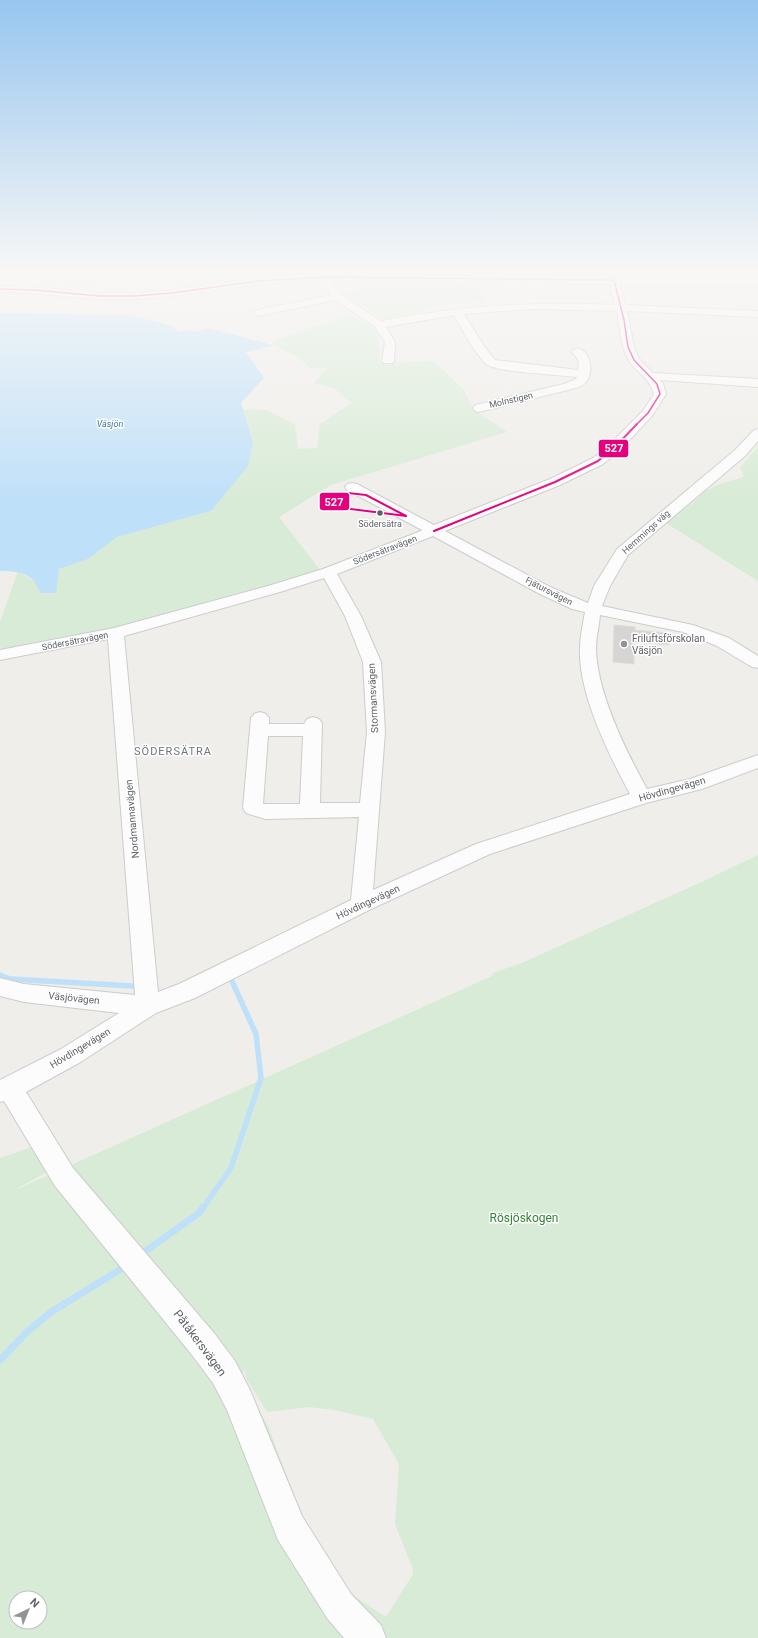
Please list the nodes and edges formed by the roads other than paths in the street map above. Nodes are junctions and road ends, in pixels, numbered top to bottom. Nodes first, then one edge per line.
1 (389, 350) edge
2 (481, 350) edge
3 (630, 350) edge
4 (577, 351) dead end
5 (388, 361) dead end
6 (583, 374) junction
7 (650, 376) junction
8 (757, 384) edge
9 (479, 408) dead end
10 (758, 433) edge
11 (352, 487) dead end
12 (434, 531) junction
13 (328, 572) junction
14 (593, 610) junction
15 (116, 633) junction
16 (0, 655) edge
17 (758, 663) edge
18 (758, 761) edge
19 (642, 797) junction
20 (310, 810) junction
21 (369, 810) junction
22 (361, 904) junction
23 (0, 987) edge
24 (148, 1006) junction
25 (5, 1090) edge
26 (368, 1638) edge

1 - 5 street
2 - 6 street
3 - 7 street, Södersätravägen
4 - 6 street
6 - 9 street, Molnstigen
7 - 8 street
7 - 12 street, Södersätravägen
10 - 14 street, Hemmings väg
11 - 12 street, Fjätursvägen
12 - 13 street, Södersätravägen
12 - 14 street, Fjätursvägen
13 - 15 street, Södersätravägen
13 - 21 street, Stormansvägen
14 - 17 street, Fjätursvägen
14 - 19 street, Hemmings väg
15 - 16 street, Södersätravägen
15 - 24 street, Nordmannavägen
18 - 19 street, Hövdingevägen
19 - 22 street, Hövdingevägen
20 - 20 street
20 - 21 street
21 - 22 street, Stormansvägen
22 - 24 street, Hövdingevägen
23 - 24 street, Väsjövägen
24 - 25 street, Hövdingevägen
25 - 26 street, Påtåkersvägen

